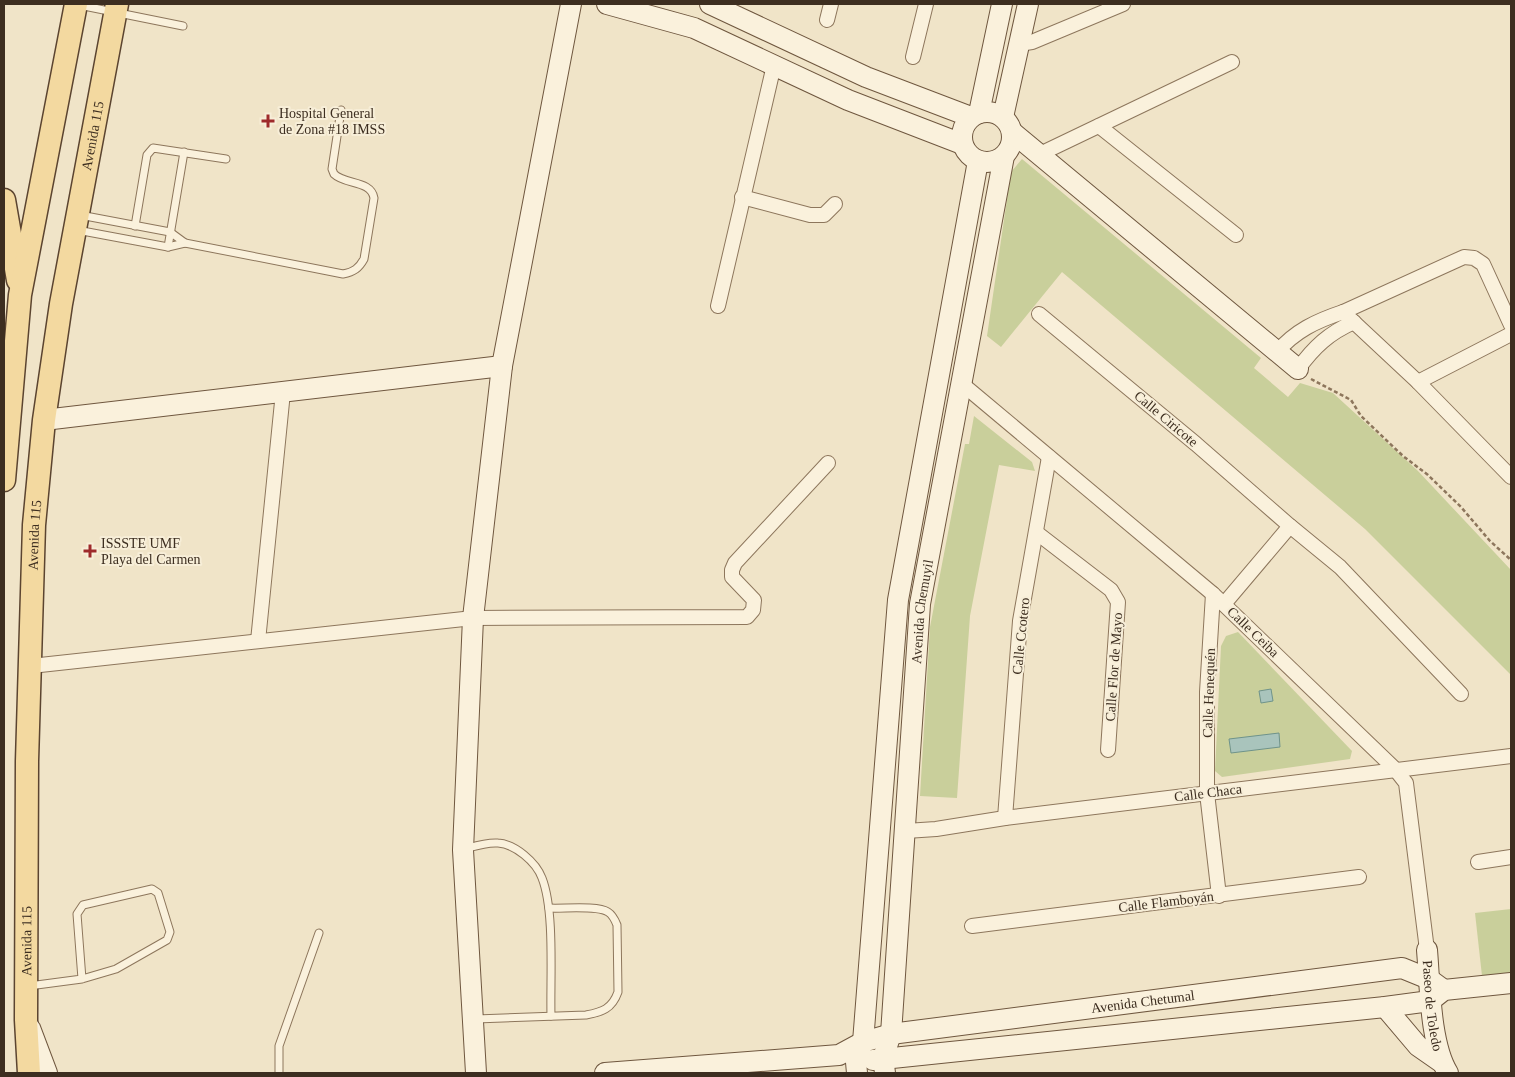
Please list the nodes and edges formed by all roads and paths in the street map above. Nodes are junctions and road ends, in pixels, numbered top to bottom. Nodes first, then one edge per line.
1 (76, 4) edge
2 (571, 4) edge
3 (607, 4) edge
4 (710, 4) edge
5 (831, 4) edge
6 (926, 4) edge
7 (1002, 4) edge
8 (1028, 4) edge
9 (1123, 4) edge
10 (116, 9) edge
11 (827, 20) dead end
12 (183, 26) dead end
13 (1019, 44) junction
14 (913, 57) dead end
15 (1232, 62) dead end
16 (774, 65) junction
17 (341, 110) dead end
18 (975, 115) junction
19 (1007, 125) junction
20 (1099, 126) junction
21 (962, 144) junction
22 (184, 152) junction
23 (1040, 154) junction
24 (1004, 156) junction
25 (226, 159) dead end
26 (978, 161) junction
27 (742, 197) junction
28 (4, 200) edge
29 (835, 204) dead end
30 (76, 222) junction
31 (135, 226) junction
32 (170, 232) junction
33 (1236, 235) dead end
34 (185, 243) junction
35 (168, 247) junction
36 (20, 295) junction
37 (718, 306) dead end
38 (1343, 312) junction
39 (1040, 314) dead end
40 (1354, 322) junction
41 (1511, 324) edge
42 (1511, 334) edge
43 (1277, 352) junction
44 (502, 366) junction
45 (1298, 369) junction
46 (1418, 382) junction
47 (961, 383) junction
48 (283, 392) junction
49 (7, 416) edge
50 (44, 420) junction
51 (1049, 456) junction
52 (828, 463) dead end
53 (4, 470) edge
54 (1511, 477) edge
55 (1290, 526) junction
56 (1037, 533) junction
57 (1511, 560) edge
58 (1213, 594) junction
59 (898, 600) junction
60 (920, 604) junction
61 (1224, 604) junction
62 (473, 618) junction
63 (258, 641) junction
64 (30, 666) junction
65 (1461, 694) dead end
66 (1108, 750) dead end
67 (1511, 756) edge
68 (1395, 769) junction
69 (1207, 793) junction
70 (1005, 818) junction
71 (906, 830) junction
72 (463, 850) junction
73 (1511, 857) edge
74 (1478, 862) dead end
75 (1359, 877) dead end
76 (1219, 896) junction
77 (549, 908) junction
78 (972, 926) dead end
79 (319, 933) dead end
80 (1427, 950) joint
81 (82, 980) junction
82 (1511, 983) edge
83 (27, 986) junction
84 (1434, 990) junction
85 (1385, 1007) junction
86 (551, 1016) junction
87 (473, 1019) junction
88 (26, 1020) junction
89 (891, 1034) junction
90 (863, 1042) junction
91 (851, 1063) edge
92 (884, 1066) edge
93 (1445, 1068) edge
94 (29, 1073) edge
95 (47, 1073) edge
96 (279, 1073) edge
97 (476, 1073) edge
98 (604, 1073) edge

1 - 10 lane
1 - 36 main road
2 - 44 main road
3 - 16 main road
4 - 18 main road
5 - 11 street
6 - 14 street
7 - 18 main road
8 - 13 main road
9 - 13 street
10 - 12 lane
10 - 30 main road, Avenida 115
13 - 19 main road
15 - 20 street
16 - 21 main road
16 - 27 street
17 - 34 lane
18 - 19 main road
18 - 21 main road
19 - 23 main road
19 - 24 main road
20 - 23 street
20 - 33 street
21 - 26 main road
22 - 25 lane
22 - 31 lane
22 - 32 lane
23 - 43 main road
24 - 26 main road
24 - 47 main road, Avenida Chemuyil
26 - 59 main road, Avenida Chemuyil
27 - 29 street
27 - 37 street
28 - 36 main road
30 - 31 lane
30 - 35 lane
30 - 50 main road, Avenida 115
31 - 32 lane
32 - 34 lane
32 - 35 lane
34 - 35 lane
36 - 49 main road
38 - 40 street
38 - 41 street
38 - 43 street
39 - 55 street, Calle Ciricote
40 - 45 street
40 - 46 street
42 - 46 street
43 - 45 main road
44 - 48 main road
44 - 62 main road
45 - 57 path
46 - 54 street
47 - 51 street, Calle Ceiba
47 - 60 main road, Avenida Chemuyil
48 - 50 main road
48 - 63 street
49 - 53 main road
50 - 64 main road, Avenida 115
51 - 56 street, Calle Ccotero
51 - 58 street, Calle Ceiba
52 - 62 street
55 - 61 street
55 - 65 street, Calle Ciricote
56 - 66 street, Calle Flor de Mayo
56 - 70 street, Calle Ccotero
58 - 61 street, Calle Ceiba
58 - 69 street, Calle Henequén
59 - 60 main road
59 - 90 main road, Avenida Chemuyil
60 - 71 main road, Avenida Chemuyil
61 - 68 street, Calle Ceiba
62 - 63 street
62 - 72 main road
63 - 64 street
64 - 83 main road, Avenida 115
67 - 68 street, Calle Chaca
68 - 69 street, Calle Chaca
68 - 80 street, Calle Ceiba
69 - 70 street, Calle Chaca
69 - 76 street, Calle Henequén
70 - 71 street, Calle Chaca
71 - 89 main road, Avenida Chemuyil
72 - 77 lane
72 - 87 main road
73 - 74 street
75 - 76 street, Calle Flamboyán
76 - 78 street, Calle Flamboyán
77 - 86 lane
77 - 86 lane
79 - 96 lane
80 - 84 main road, Paseo de Toledo
81 - 81 lane
81 - 83 lane
82 - 84 main road, Avenida Chetumal
83 - 88 main road, Avenida 115
84 - 85 main road, Avenida Chetumal
84 - 89 main road, Avenida Chetumal
84 - 93 main road, Paseo de Toledo
85 - 92 main road, Avenida Chetumal
85 - 93 main road, Paseo de Toledo
86 - 87 lane
87 - 97 main road
88 - 94 main road, Avenida 115
88 - 95 main road
89 - 90 main road, Avenida Chetumal
89 - 92 main road, Avenida Chemuyil
90 - 91 main road, Avenida Chetumal
91 - 92 main road, Avenida Chetumal
91 - 98 main road, Avenida Chetumal

